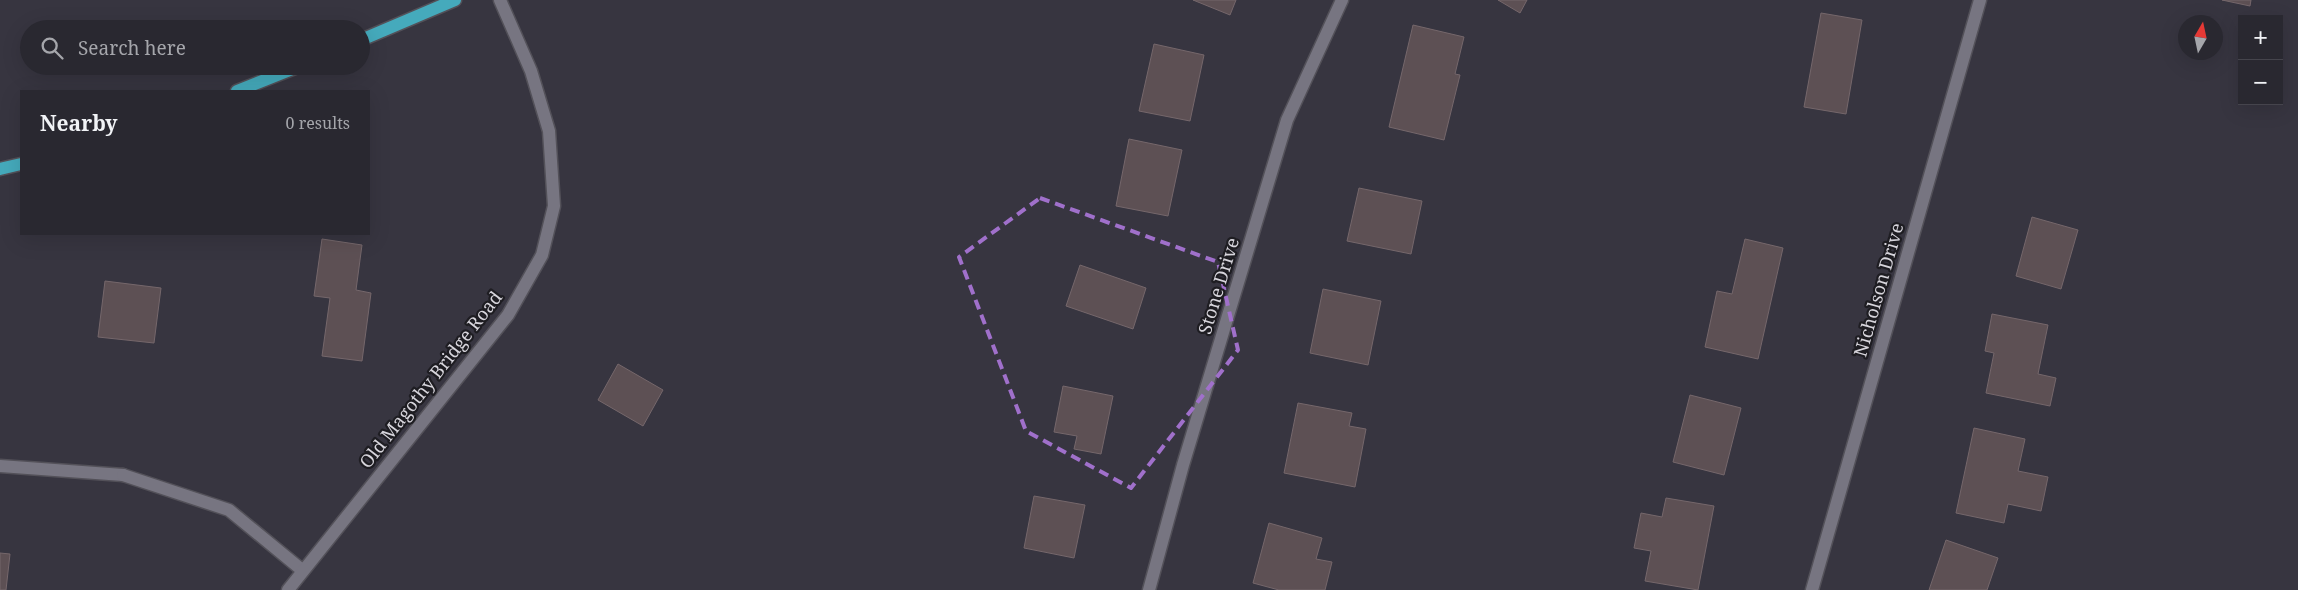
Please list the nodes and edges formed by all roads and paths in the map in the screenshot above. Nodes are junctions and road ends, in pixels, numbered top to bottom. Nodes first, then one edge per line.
1 (455, 0) edge
2 (500, 0) edge
3 (1342, 0) edge
4 (1980, 0) edge
5 (370, 36) edge
6 (278, 75) edge
7 (240, 90) edge
8 (20, 164) edge
9 (0, 169) edge
10 (0, 466) edge
11 (302, 570) junction
12 (288, 590) edge
13 (1149, 590) edge
14 (1812, 590) edge

1 - 5 main road
2 - 11 street, Old Magothy Bridge Road
3 - 13 street, Stone Drive
4 - 14 street, Nicholson Drive
6 - 7 main road
8 - 9 main road
10 - 11 street
11 - 12 street, Old Magothy Bridge Road

